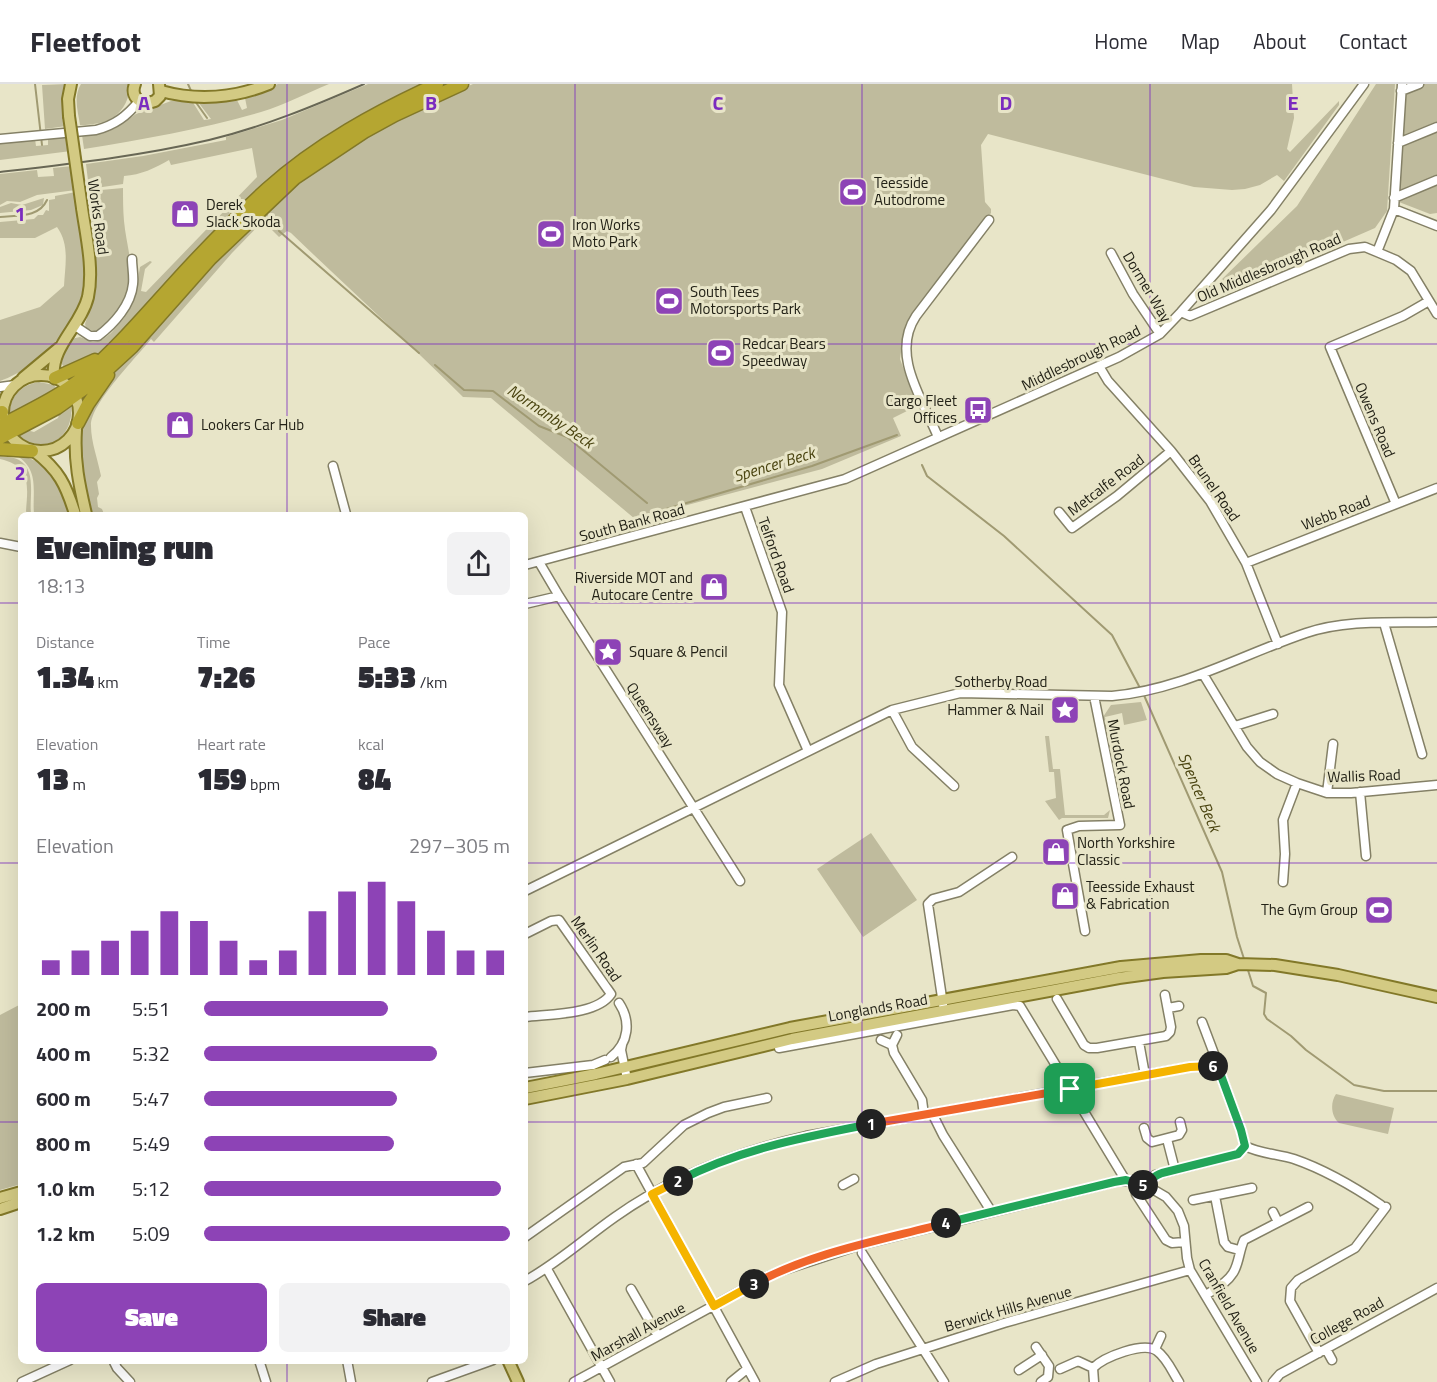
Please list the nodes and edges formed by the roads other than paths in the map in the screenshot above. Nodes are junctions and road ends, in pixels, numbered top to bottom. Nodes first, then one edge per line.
1 (71, 84) edge
2 (135, 84) edge
3 (269, 84) edge
4 (437, 84) edge
5 (462, 84) edge
6 (1364, 84) edge
7 (1419, 84) edge
8 (160, 88) edge
9 (1402, 88) edge
10 (139, 101) junction
11 (1437, 128) edge
12 (0, 139) edge
13 (1398, 144) junction
14 (1437, 180) edge
15 (1394, 198) junction
16 (1394, 209) junction
17 (989, 220) dead end
18 (1437, 226) edge
19 (1377, 252) junction
20 (1111, 253) dead end
21 (132, 259) dead end
22 (1429, 301) junction
23 (1181, 312) junction
24 (1437, 314) edge
25 (75, 326) junction
26 (1160, 334) junction
27 (60, 348) junction
28 (117, 354) junction
29 (1099, 366) junction
30 (54, 378) junction
31 (16, 384) junction
32 (0, 387) edge
33 (72, 392) junction
34 (2, 420) edge
35 (77, 425) junction
36 (938, 437) junction
37 (0, 449) edge
38 (33, 451) junction
39 (1171, 451) junction
40 (333, 466) dead end
41 (1437, 488) edge
42 (1396, 504) junction
43 (745, 507) junction
44 (74, 512) edge
45 (86, 512) edge
46 (345, 512) edge
47 (1059, 512) dead end
48 (0, 543) edge
49 (18, 546) edge
50 (539, 562) junction
51 (1246, 563) junction
52 (528, 564) edge
53 (559, 596) junction
54 (528, 603) edge
55 (1437, 622) edge
56 (1384, 623) junction
57 (1278, 644) junction
58 (1203, 674) junction
59 (1094, 696) junction
60 (892, 710) junction
61 (1273, 714) dead end
62 (1235, 726) junction
63 (1334, 744) dead end
64 (808, 751) junction
65 (1422, 754) dead end
66 (1297, 783) junction
67 (1437, 785) edge
68 (954, 786) dead end
69 (1360, 792) junction
70 (1327, 793) junction
71 (694, 808) junction
72 (1366, 856) dead end
73 (1012, 857) dead end
74 (740, 881) dead end
75 (1283, 882) dead end
76 (528, 890) edge
77 (1085, 931) dead end
78 (528, 932) edge
79 (1244, 964) junction
80 (1165, 995) dead end
81 (1437, 996) edge
82 (1057, 999) dead end
83 (619, 1003) dead end
84 (943, 1006) junction
85 (1073, 1006) dead end
86 (1179, 1006) dead end
87 (1167, 1008) junction
88 (1064, 1011) junction
89 (528, 1017) edge
90 (1202, 1022) dead end
91 (897, 1035) dead end
92 (881, 1040) dead end
93 (1139, 1042) junction
94 (622, 1045) junction
95 (892, 1045) junction
96 (778, 1048) dead end
97 (624, 1064) junction
98 (1213, 1066) junction
99 (528, 1073) edge
100 (1145, 1075) junction
101 (627, 1079) junction
102 (528, 1087) edge
103 (1070, 1089) junction
104 (528, 1098) edge
105 (767, 1098) dead end
106 (928, 1114) junction
107 (1180, 1122) dead end
108 (1144, 1128) dead end
109 (1167, 1139) junction
110 (1245, 1146) junction
111 (636, 1164) junction
112 (1175, 1170) junction
113 (854, 1179) dead end
114 (1126, 1180) junction
115 (843, 1185) dead end
116 (1149, 1186) junction
117 (1252, 1188) dead end
118 (18, 1193) edge
119 (652, 1194) junction
120 (1136, 1194) dead end
121 (1215, 1196) junction
122 (1367, 1196) junction
123 (0, 1198) edge
124 (1193, 1200) dead end
125 (18, 1203) edge
126 (1360, 1204) dead end
127 (1308, 1207) dead end
128 (0, 1209) edge
129 (991, 1211) junction
130 (1273, 1212) dead end
131 (1367, 1214) dead end
132 (1376, 1221) junction
133 (1278, 1222) junction
134 (528, 1235) edge
135 (1185, 1242) junction
136 (1239, 1250) junction
137 (862, 1253) dead end
138 (547, 1269) junction
139 (1190, 1270) junction
140 (528, 1279) edge
141 (1437, 1288) edge
142 (631, 1289) dead end
143 (1206, 1295) junction
144 (714, 1306) junction
145 (658, 1336) junction
146 (1161, 1336) dead end
147 (924, 1348) junction
148 (1155, 1349) junction
149 (1080, 1350) dead end
150 (1322, 1351) junction
151 (1078, 1360) junction
152 (1332, 1360) dead end
153 (61, 1364) edge
154 (115, 1364) edge
155 (260, 1364) edge
156 (348, 1364) edge
157 (482, 1364) edge
158 (510, 1364) edge
159 (1169, 1366) junction
160 (602, 1367) junction
161 (1093, 1368) junction
162 (747, 1369) junction
163 (1060, 1369) dead end
164 (1019, 1370) dead end
165 (1160, 1373) dead end
166 (22, 1382) edge
167 (130, 1382) edge
168 (266, 1382) edge
169 (351, 1382) edge
170 (432, 1382) edge
171 (518, 1382) edge
172 (574, 1382) edge
173 (610, 1382) edge
174 (730, 1382) edge
175 (755, 1382) edge
176 (835, 1382) edge
177 (944, 1382) edge
178 (1041, 1382) edge
179 (1094, 1382) edge
180 (1179, 1382) edge
181 (1257, 1382) edge
182 (1273, 1382) edge

1 - 25 main road, Works Road, bridge
2 - 10 main road
3 - 8 main road
4 - 28 highway
5 - 28 highway
6 - 23 street, Middlesbrough Road
7 - 9 street
8 - 10 main road
9 - 13 street
10 - 12 street
11 - 13 street
13 - 15 street
14 - 15 street
15 - 16 street
16 - 18 street
16 - 19 street
17 - 36 street
19 - 22 street
19 - 23 street, Old Middlesbrough Road
20 - 26 street, Dormer Way
21 - 25 street
22 - 24 street
22 - 42 street, Owens Road
23 - 26 street, Middlesbrough Road
25 - 27 main road, Works Road
26 - 29 street, Middlesbrough Road
27 - 30 main road, Works Road
27 - 31 main road, Works Road
28 - 30 highway
28 - 33 highway
28 - 35 highway
29 - 36 street, Middlesbrough Road
29 - 39 street, Brunel Road
30 - 31 main road
30 - 33 main road
31 - 32 street
31 - 34 main road
33 - 34 highway
33 - 35 main road
34 - 38 main road
35 - 38 main road
35 - 45 main road
36 - 43 street, Middlesbrough Road
37 - 38 highway
38 - 44 main road
39 - 47 street, Metcalfe Road
39 - 51 street, Brunel Road
40 - 46 street
41 - 42 street, Webb Road
42 - 51 street, Webb Road
43 - 50 street, South Bank Road
43 - 64 street, Telford Road
48 - 49 street
50 - 52 street, South Bank Road
50 - 53 street, Queensway
51 - 57 street, Brunel Road
53 - 54 street
53 - 71 street, Queensway
55 - 56 street, Sotherby Road
56 - 57 street, Sotherby Road
56 - 65 street
57 - 58 street, Sotherby Road
58 - 59 street, Sotherby Road
58 - 62 street, Wallis Road
59 - 60 street, Sotherby Road
59 - 77 street, Murdock Road
60 - 64 street, Sotherby Road
60 - 68 street
61 - 62 street
62 - 66 street, Wallis Road
63 - 70 street
64 - 71 street, Sotherby Road
66 - 70 street, Wallis Road
66 - 75 street
67 - 69 street, Wallis Road
69 - 70 street, Wallis Road
69 - 72 street
71 - 74 street, Queensway
71 - 76 street, Sotherby Road
73 - 84 street
78 - 89 street, Merlin Road
79 - 81 main road
79 - 84 main road, Longlands Road
79 - 84 main road, Longlands Road
80 - 87 street
82 - 88 street
83 - 94 street, Merlin Road
84 - 97 main road, Longlands Road
84 - 101 main road, Longlands Road
85 - 88 street
86 - 87 street
87 - 93 street
88 - 93 street
90 - 98 street
91 - 95 street
92 - 95 street
93 - 100 street
94 - 97 street, Merlin Road
94 - 99 street
95 - 106 street
96 - 103 street
97 - 101 street, Merlin Road
97 - 102 main road, Longlands Road
98 - 100 street
98 - 110 street
100 - 103 street
101 - 104 main road, Longlands Road
103 - 106 street
103 - 114 street
105 - 111 street
106 - 119 street
106 - 129 street
107 - 109 street
108 - 109 street
109 - 112 street
110 - 112 street
110 - 122 street
111 - 119 street
111 - 134 street
112 - 116 street
113 - 115 street
114 - 116 street, Cranfield Avenue
114 - 129 street, Marshall Avenue
116 - 135 street, Cranfield Avenue
117 - 121 street
118 - 123 main road
119 - 138 street
119 - 144 street
120 - 135 street
121 - 124 street
121 - 136 street
122 - 126 street
122 - 132 street
125 - 128 main road
127 - 133 street
129 - 144 street, Marshall Avenue
130 - 133 street
131 - 132 street
132 - 150 street
133 - 136 street
135 - 139 street, Cranfield Avenue
136 - 143 street
137 - 147 street
138 - 140 street
138 - 160 street
139 - 143 street, Cranfield Avenue
139 - 147 street, Berwick Hills Avenue
141 - 150 street, College Road
142 - 145 street
143 - 181 street, Cranfield Avenue
144 - 145 street, Marshall Avenue
144 - 162 street
145 - 160 street, Marshall Avenue
146 - 148 street
147 - 176 street, Berwick Hills Avenue
147 - 177 street
148 - 159 street
148 - 161 street
149 - 151 street
150 - 152 street
150 - 182 street, College Road
151 - 161 street
151 - 163 street
153 - 166 street
154 - 167 street
155 - 168 street
156 - 169 street
157 - 170 street
158 - 171 main road
159 - 165 street
159 - 180 street
160 - 172 street, Marshall Avenue
160 - 173 street
161 - 179 street
162 - 174 street
162 - 175 street
164 - 178 street

